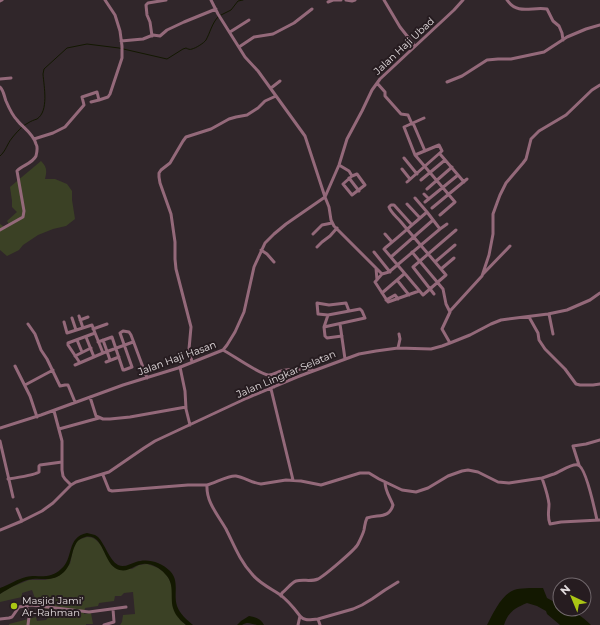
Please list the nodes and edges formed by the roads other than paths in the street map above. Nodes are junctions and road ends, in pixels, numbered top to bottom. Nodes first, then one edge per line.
1 (105, 0) edge
2 (166, 0) edge
3 (211, 0) edge
4 (341, 0) edge
5 (346, 0) edge
6 (355, 0) edge
7 (384, 0) edge
8 (463, 0) edge
9 (507, 0) edge
10 (328, 2) dead end
11 (216, 9) junction
12 (312, 9) dead end
13 (249, 20) dead end
14 (600, 25) edge
15 (230, 32) junction
16 (152, 36) junction
17 (563, 40) junction
18 (121, 41) junction
19 (415, 46) junction
20 (239, 47) junction
21 (11, 78) dead end
22 (0, 79) edge
23 (280, 81) dead end
24 (447, 82) dead end
25 (377, 83) junction
26 (600, 85) edge
27 (0, 87) edge
28 (271, 88) junction
29 (276, 96) junction
30 (99, 100) junction
31 (91, 102) dead end
32 (424, 118) dead end
33 (412, 123) junction
34 (34, 139) junction
35 (425, 151) junction
36 (415, 154) junction
37 (440, 154) junction
38 (404, 158) dead end
39 (445, 160) junction
40 (339, 164) junction
41 (425, 167) junction
42 (452, 168) junction
43 (402, 169) dead end
44 (430, 173) junction
45 (417, 174) junction
46 (458, 175) junction
47 (351, 177) junction
48 (410, 179) junction
49 (467, 179) dead end
50 (421, 180) dead end
51 (436, 180) junction
52 (407, 182) dead end
53 (464, 182) junction
54 (442, 188) junction
55 (427, 189) dead end
56 (359, 191) junction
57 (424, 194) dead end
58 (449, 195) junction
59 (325, 197) junction
60 (415, 198) dead end
61 (429, 199) junction
62 (425, 202) dead end
63 (407, 204) dead end
64 (432, 208) dead end
65 (427, 212) junction
66 (440, 215) dead end
67 (406, 218) junction
68 (420, 218) junction
69 (433, 220) junction
70 (401, 222) junction
71 (332, 223) junction
72 (447, 224) dead end
73 (412, 225) junction
74 (337, 228) junction
75 (407, 229) junction
76 (440, 229) junction
77 (0, 230) edge
78 (456, 230) dead end
79 (313, 234) dead end
80 (385, 234) dead end
81 (414, 237) junction
82 (392, 242) junction
83 (420, 245) junction
84 (455, 245) dead end
85 (510, 246) dead end
86 (317, 247) dead end
87 (262, 250) junction
88 (374, 252) dead end
89 (412, 252) junction
90 (428, 254) junction
91 (391, 257) junction
92 (454, 258) dead end
93 (420, 261) junction
94 (274, 262) dead end
95 (435, 262) junction
96 (397, 265) junction
97 (376, 268) junction
98 (441, 269) junction
99 (390, 272) junction
100 (382, 274) junction
101 (404, 274) junction
102 (482, 276) junction
103 (377, 280) junction
104 (397, 280) junction
105 (438, 283) junction
106 (430, 288) junction
107 (419, 291) junction
108 (382, 293) junction
109 (600, 293) edge
110 (434, 294) dead end
111 (409, 295) junction
112 (350, 311) junction
113 (450, 311) junction
114 (549, 314) junction
115 (328, 315) junction
116 (88, 317) dead end
117 (529, 317) junction
118 (72, 318) dead end
119 (64, 322) dead end
120 (28, 324) dead end
121 (107, 324) dead end
122 (340, 324) junction
123 (324, 327) junction
124 (83, 328) junction
125 (93, 328) junction
126 (76, 330) junction
127 (95, 333) junction
128 (399, 334) dead end
129 (553, 334) dead end
130 (342, 336) junction
131 (86, 337) junction
132 (78, 340) junction
133 (103, 340) junction
134 (98, 342) junction
135 (133, 342) junction
136 (450, 343) junction
137 (125, 345) junction
138 (91, 348) junction
139 (398, 348) junction
140 (116, 349) junction
141 (224, 350) junction
142 (82, 352) junction
143 (107, 352) junction
144 (103, 353) junction
145 (75, 356) junction
146 (94, 357) junction
147 (119, 357) junction
148 (345, 358) junction
149 (110, 360) junction
150 (106, 362) dead end
151 (192, 362) junction
152 (80, 363) junction
153 (15, 366) dead end
154 (75, 366) dead end
155 (180, 367) junction
156 (52, 370) junction
157 (314, 370) junction
158 (271, 375) junction
159 (147, 378) junction
160 (600, 384) edge
161 (25, 385) junction
162 (274, 386) junction
163 (271, 389) junction
164 (90, 397) junction
165 (75, 402) junction
166 (186, 407) junction
167 (54, 410) junction
168 (37, 417) junction
169 (99, 418) junction
170 (190, 425) junction
171 (0, 428) edge
172 (59, 429) junction
173 (600, 440) edge
174 (0, 441) edge
175 (62, 462) junction
176 (579, 465) junction
177 (103, 475) junction
178 (542, 478) junction
179 (8, 480) junction
180 (293, 480) junction
181 (385, 482) junction
182 (70, 485) junction
183 (207, 485) junction
184 (12, 497) dead end
185 (17, 509) dead end
186 (599, 520) edge
187 (22, 521) junction
188 (0, 530) edge
189 (398, 582) dead end
190 (281, 596) junction
191 (26, 605) junction
192 (126, 607) dead end
193 (113, 609) junction
194 (300, 616) junction
195 (0, 619) edge
196 (318, 619) junction
197 (28, 625) edge
198 (104, 625) edge
199 (298, 625) edge
200 (320, 625) edge

1 - 18 street
2 - 16 street
3 - 11 street
4 - 10 street
5 - 6 street
7 - 19 street
8 - 19 street, Jalan Haji Ubad
9 - 17 street
11 - 15 street
11 - 16 street
12 - 20 street
13 - 15 street
14 - 17 street
15 - 20 street
16 - 18 street
17 - 24 street
18 - 30 street
19 - 25 street, Jalan Haji Ubad
20 - 28 street
21 - 22 street
23 - 28 street
25 - 33 street
25 - 40 street, Jalan Haji Ubad
26 - 102 street
27 - 34 street
28 - 29 street
29 - 59 street
29 - 151 street
30 - 31 street
30 - 34 street
32 - 33 street
33 - 35 street
33 - 36 street
34 - 77 street
35 - 36 street
35 - 37 street
36 - 41 street
37 - 39 street
37 - 41 street
38 - 45 street
39 - 42 street
39 - 44 street
40 - 47 street
40 - 59 street, Jalan Haji Ubad
41 - 44 street
41 - 45 street
42 - 46 street
42 - 51 street
43 - 48 street
44 - 50 street
44 - 51 street
45 - 48 street
46 - 53 street
46 - 54 street
47 - 56 street
47 - 56 street
47 - 56 street
48 - 52 street
49 - 53 street
51 - 54 street
51 - 55 street
53 - 58 street
54 - 58 street
54 - 61 street
57 - 61 street
58 - 64 street
58 - 66 street
59 - 71 street
59 - 87 street, Jalan Haji Hasan
60 - 65 street
61 - 62 street
63 - 68 street
65 - 68 street
65 - 69 street
67 - 70 street
67 - 70 street
67 - 73 street
68 - 73 street
69 - 76 street
69 - 81 street
70 - 75 street
71 - 74 street
71 - 79 street
72 - 76 street
73 - 75 street
74 - 86 street
74 - 97 street
75 - 81 street
75 - 82 street
76 - 83 street
78 - 90 street
80 - 82 street
81 - 83 street
81 - 91 street
82 - 91 street
83 - 89 street
83 - 90 street
84 - 95 street
85 - 102 street
87 - 94 street
87 - 141 street, Jalan Haji Hasan
88 - 99 street
89 - 93 street
89 - 96 street
90 - 93 street
90 - 95 street
91 - 96 street
92 - 98 street
93 - 105 street
93 - 106 street
95 - 98 street
96 - 99 street
96 - 101 street
97 - 100 street
97 - 103 street
98 - 105 street
99 - 100 street
100 - 103 street
101 - 104 street
101 - 107 street
102 - 113 street
103 - 108 street
104 - 108 street
104 - 111 street
105 - 106 street
105 - 113 street
106 - 107 street
106 - 110 street
107 - 111 street
108 - 111 street
109 - 114 street, Jalan Lingkar Selatan
112 - 115 street
112 - 115 street
112 - 122 street
113 - 136 street
114 - 117 street, Jalan Lingkar Selatan
114 - 129 street
115 - 123 street
116 - 124 street
117 - 136 street, Jalan Lingkar Selatan
117 - 160 street
118 - 126 street
119 - 126 street
120 - 156 street
121 - 125 street
122 - 123 street
122 - 130 street
123 - 130 street
124 - 125 street
124 - 126 street
125 - 127 street
127 - 131 street
127 - 134 street
128 - 139 street
130 - 148 street
131 - 132 street
131 - 138 street
132 - 142 street
132 - 145 street
133 - 134 street
133 - 140 street
133 - 143 street
134 - 144 street
135 - 137 street
135 - 137 street
135 - 159 street
136 - 139 street, Jalan Lingkar Selatan
137 - 140 street
137 - 147 street
138 - 142 street
138 - 146 street
139 - 148 street, Jalan Lingkar Selatan
140 - 143 street
140 - 147 street
141 - 151 street, Jalan Haji Hasan
141 - 158 street
142 - 145 street
143 - 144 street
143 - 149 street
144 - 146 street
145 - 152 street
146 - 152 street
147 - 149 street
148 - 157 street, Jalan Lingkar Selatan
149 - 150 street
151 - 155 street, Jalan Haji Hasan
152 - 154 street
153 - 161 street
155 - 159 street, Jalan Haji Hasan
155 - 166 street
156 - 161 street
156 - 165 street
157 - 158 street
157 - 162 street, Jalan Lingkar Selatan
158 - 162 street
159 - 164 street, Jalan Haji Hasan
161 - 168 street
162 - 163 street, Jalan Lingkar Selatan
163 - 170 street, Jalan Lingkar Selatan
163 - 180 street
164 - 165 street, Jalan Haji Hasan
164 - 169 street
165 - 167 street, Jalan Haji Hasan
166 - 169 street
166 - 170 street
167 - 168 street, Jalan Haji Hasan
167 - 172 street
168 - 171 street, Jalan Haji Hasan
169 - 172 street
170 - 177 street, Jalan Lingkar Selatan
172 - 175 street
173 - 176 street
174 - 179 street
175 - 179 street
175 - 182 street
176 - 178 street
176 - 186 street
177 - 182 street, Jalan Lingkar Selatan
177 - 183 street
178 - 181 street
178 - 186 street
179 - 184 street
180 - 181 street
180 - 183 street
181 - 190 street
182 - 187 street, Jalan Lingkar Selatan
183 - 190 street
185 - 187 street
187 - 188 street, Jalan Lingkar Selatan
189 - 196 street
190 - 194 street
191 - 193 street
191 - 195 street
191 - 197 street
192 - 193 street
193 - 198 street
194 - 196 street
194 - 199 street
196 - 200 street

